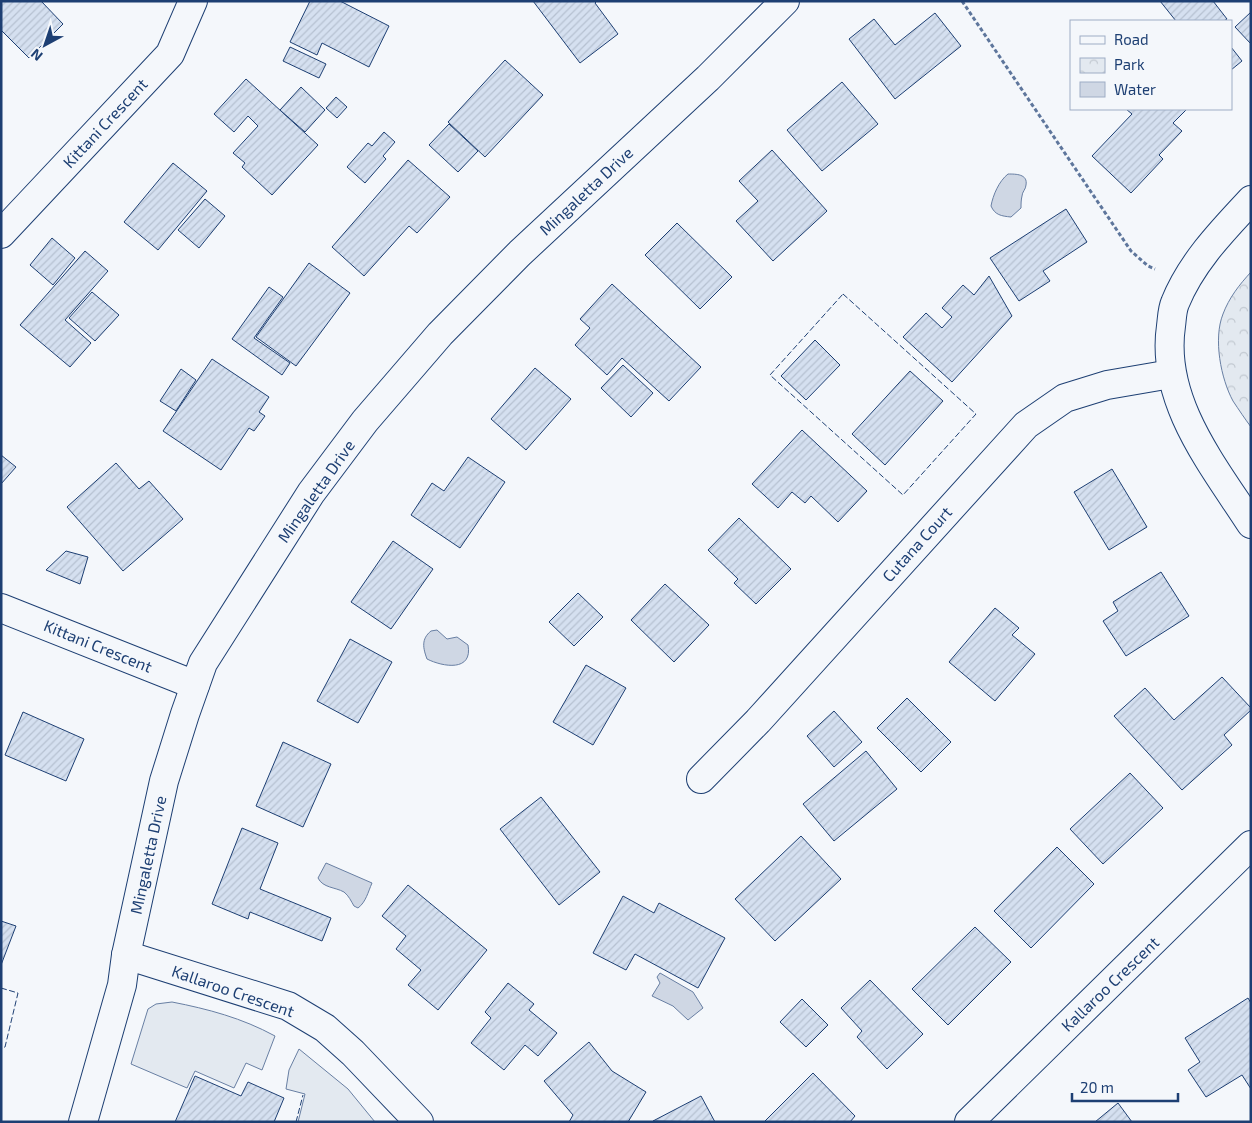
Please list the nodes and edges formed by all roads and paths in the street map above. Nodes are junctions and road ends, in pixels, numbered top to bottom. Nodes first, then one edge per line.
1 (193, 1) edge
2 (785, 1) edge
3 (962, 1) edge
4 (1251, 200) edge
5 (1, 234) edge
6 (1188, 278) junction
7 (1172, 374) junction
8 (1251, 524) edge
9 (1, 608) edge
10 (195, 685) junction
11 (701, 779) dead end
12 (1251, 845) edge
13 (126, 955) junction
14 (83, 1122) edge
15 (419, 1122) edge
16 (969, 1122) edge

1 - 5 street, Kittani Crescent
2 - 10 street, Mingaletta Drive
3 - 6 path
4 - 6 street
6 - 7 street
7 - 8 street
7 - 11 street, Cutana Court
9 - 10 street, Kittani Crescent
10 - 13 street, Mingaletta Drive
12 - 16 street, Kallaroo Crescent
13 - 14 street, Mingaletta Drive
13 - 15 street, Kallaroo Crescent

